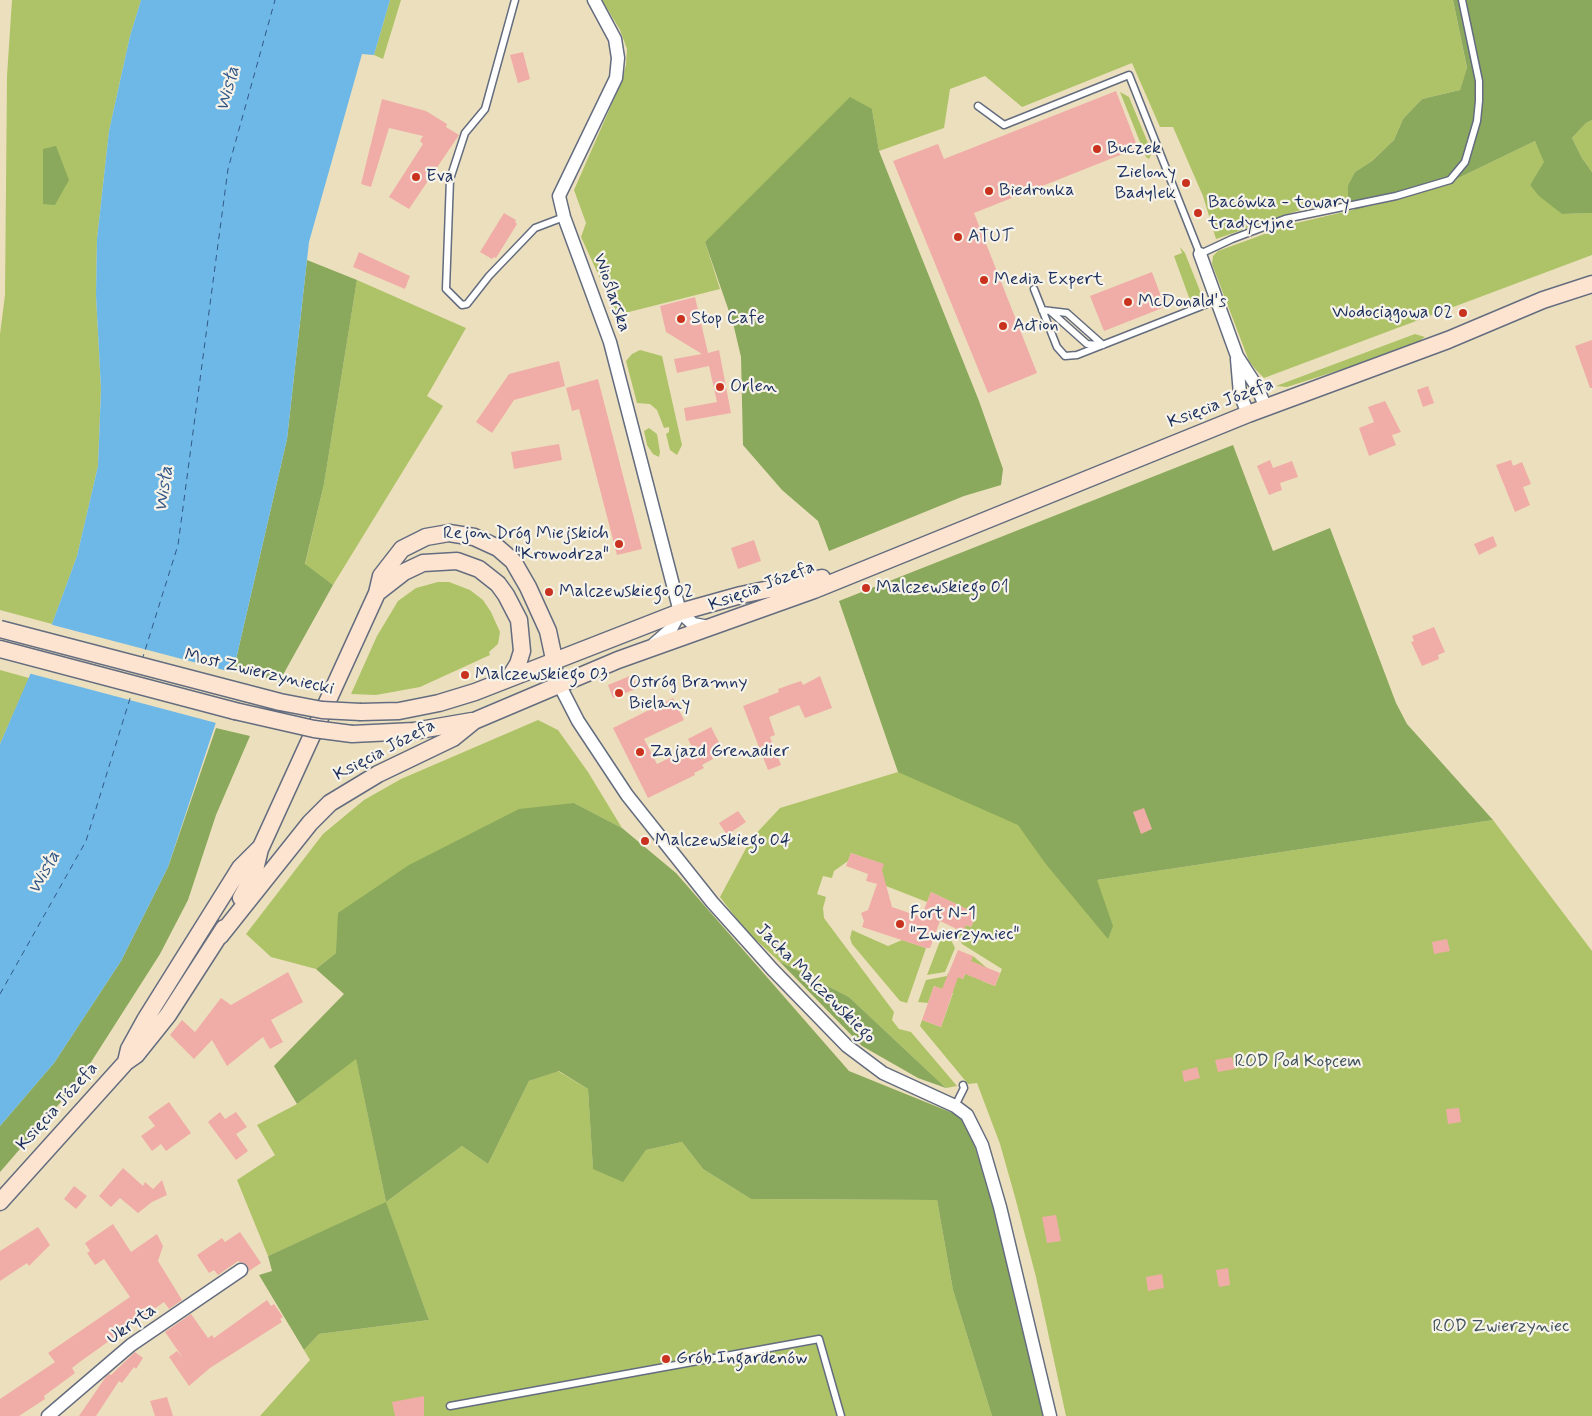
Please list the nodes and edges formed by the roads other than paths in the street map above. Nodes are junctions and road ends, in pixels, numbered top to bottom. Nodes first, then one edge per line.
1 (515, 0) edge
2 (594, 0) edge
3 (1462, 0) edge
4 (978, 106) dead end
5 (564, 218) junction
6 (1200, 254) junction
7 (1592, 284) edge
8 (1034, 289) dead end
9 (1217, 300) junction
10 (1046, 310) junction
11 (1103, 345) junction
12 (1237, 356) junction
13 (1266, 408) junction
14 (1248, 414) junction
15 (866, 568) junction
16 (377, 593) junction
17 (680, 612) junction
18 (711, 628) junction
19 (0, 629) edge
20 (0, 649) edge
21 (648, 649) junction
22 (554, 659) junction
23 (510, 677) junction
24 (559, 684) junction
25 (474, 721) junction
26 (261, 847) junction
27 (220, 936) junction
28 (126, 1062) junction
29 (963, 1085) dead end
30 (955, 1106) junction
31 (0, 1202) edge
32 (241, 1270) dead end
33 (450, 1406) dead end
34 (48, 1416) edge
35 (841, 1416) edge
36 (1050, 1416) edge

1 - 5 lane
2 - 5 street, Wioślarska
3 - 6 lane
4 - 6 lane
5 - 17 street, Wioślarska
6 - 9 street
7 - 13 main road, Księcia Józefa
8 - 10 lane
9 - 11 lane
9 - 12 street
10 - 11 lane
10 - 11 lane
10 - 11 lane
12 - 13 street
12 - 14 street
13 - 14 main road, Księcia Józefa
14 - 15 main road, Księcia Józefa
15 - 17 main road, Księcia Józefa
15 - 18 main road, Księcia Józefa
16 - 22 main road, Księcia Józefa
16 - 23 main road, Księcia Józefa
16 - 26 main road, Księcia Józefa
17 - 18 street
17 - 21 street
17 - 22 main road, Księcia Józefa
18 - 21 main road, Księcia Józefa
19 - 23 main road, Most Zwierzyniecki, bridge
20 - 25 main road, bridge
21 - 24 main road, Księcia Józefa
22 - 23 main road, Księcia Józefa
22 - 24 street, Księcia Józefa
24 - 25 main road, Księcia Józefa
24 - 30 street, Jacka Malczewskiego
25 - 27 main road, Księcia Józefa
26 - 27 main road, Księcia Józefa
26 - 28 main road, Księcia Józefa
27 - 28 main road, Księcia Józefa
28 - 31 main road, Księcia Józefa
29 - 30 lane
30 - 36 street, Jacka Malczewskiego
32 - 34 street, Ukryta
33 - 35 lane

